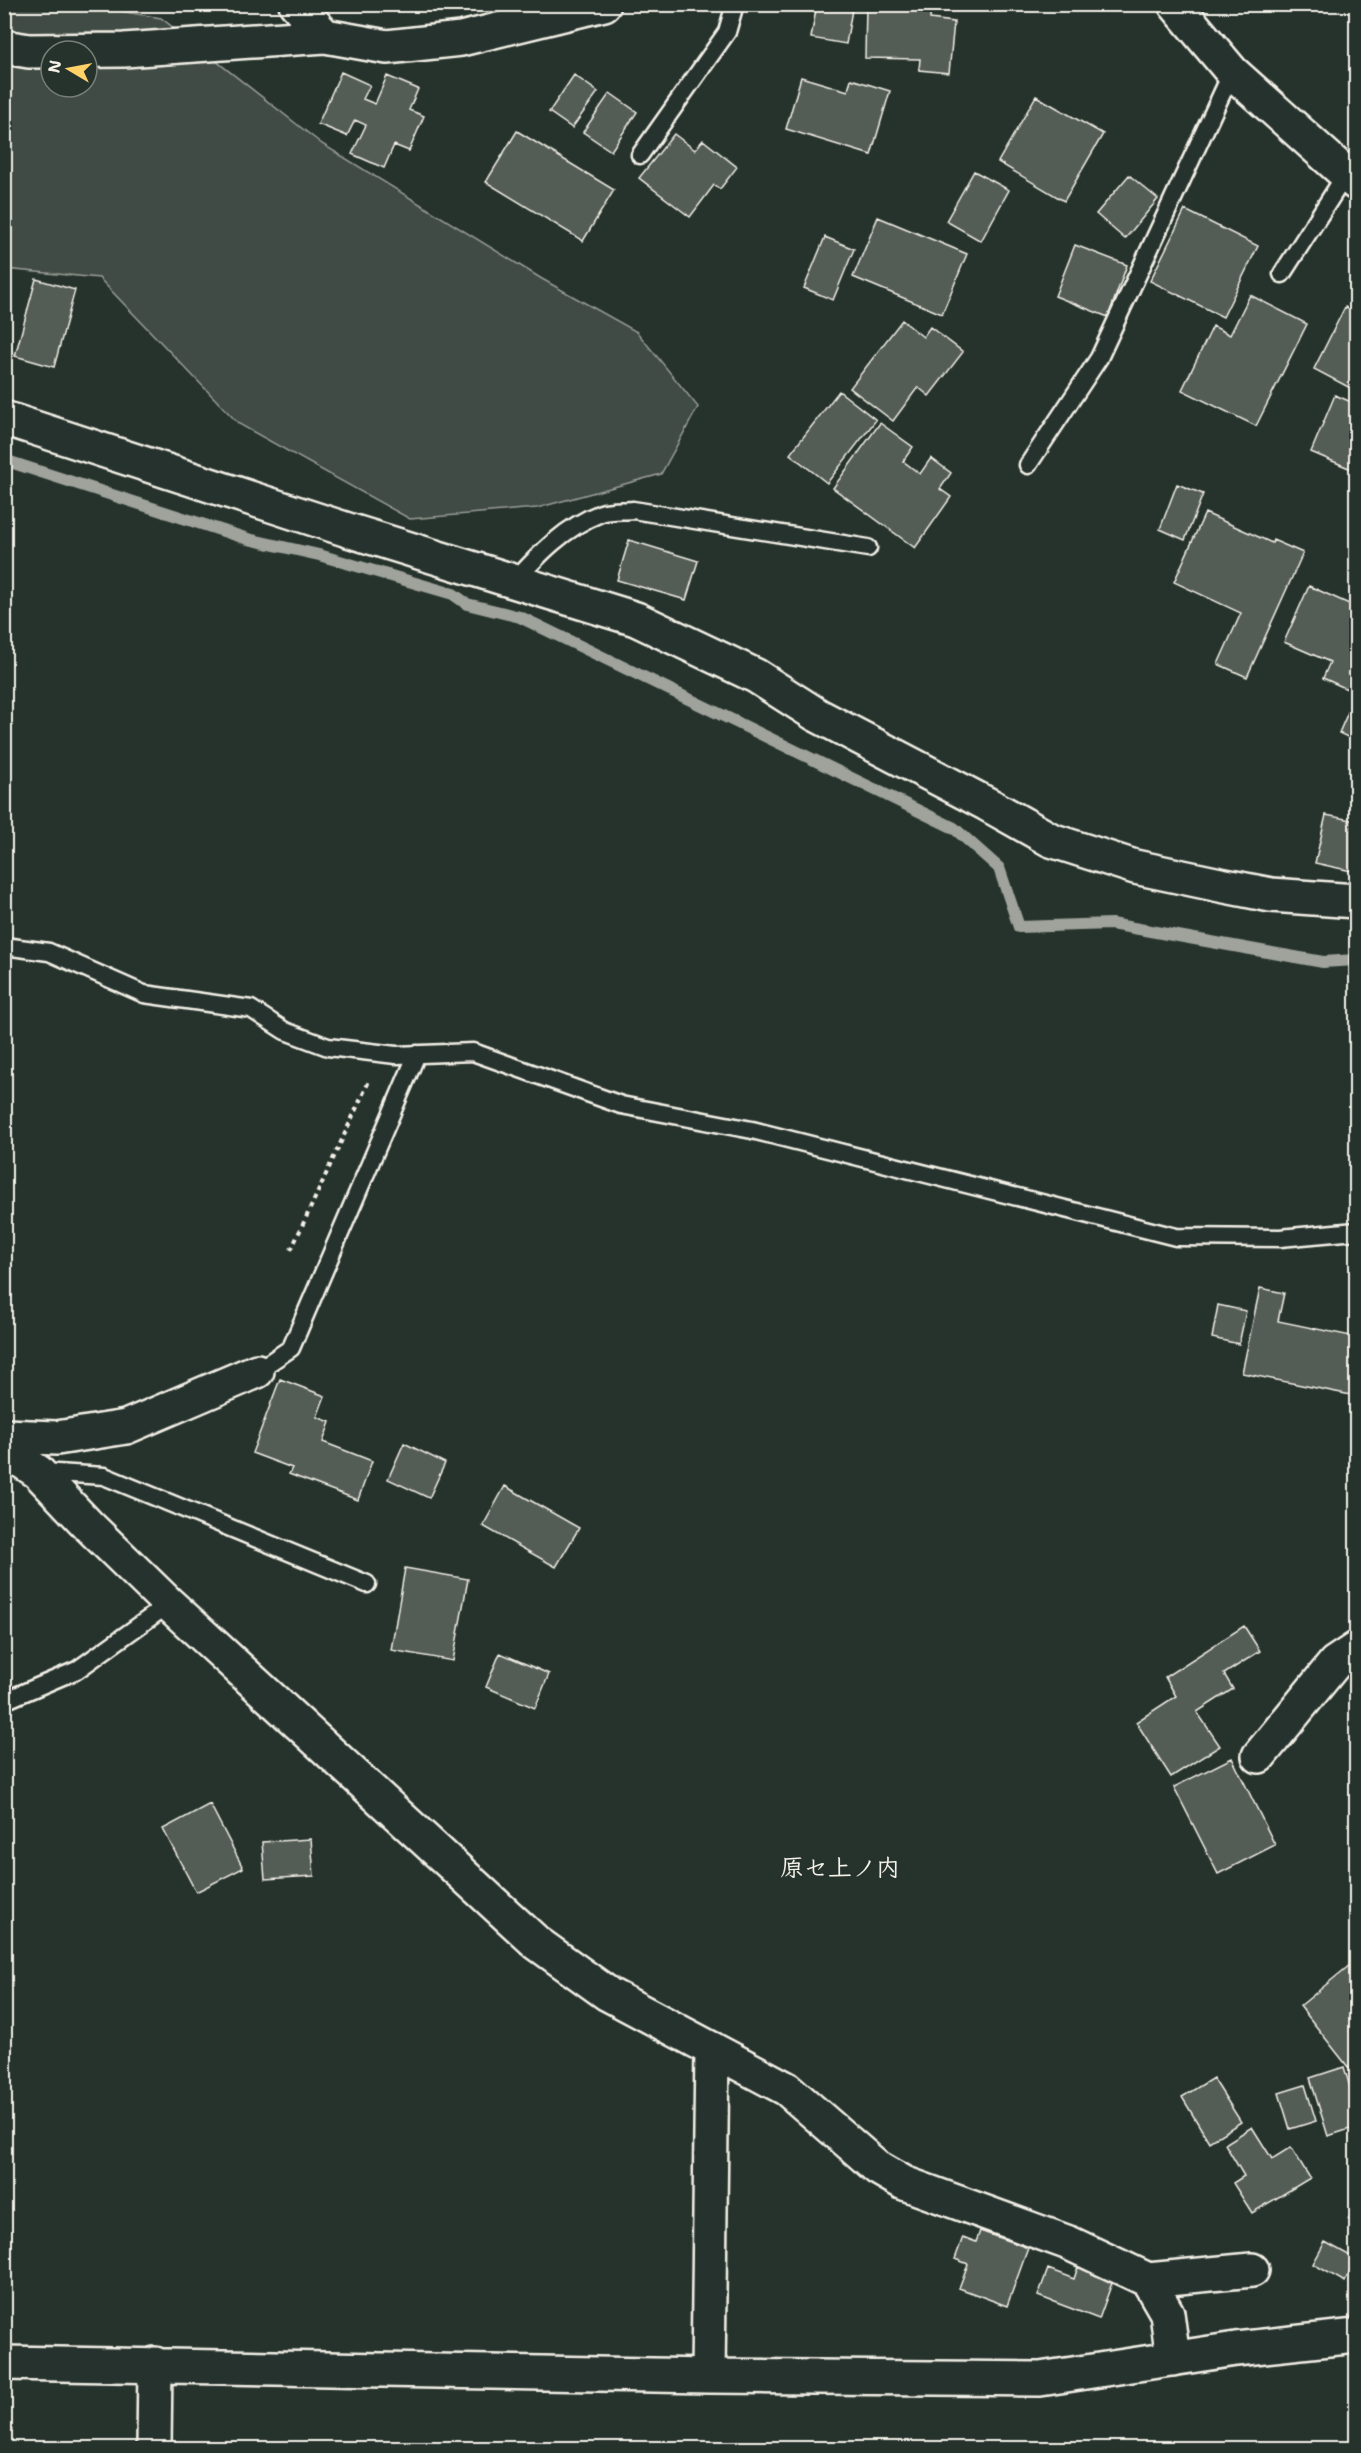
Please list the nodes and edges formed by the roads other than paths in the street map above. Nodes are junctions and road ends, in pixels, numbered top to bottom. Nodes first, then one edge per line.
1 (296, 4) edge
2 (604, 4) edge
3 (735, 4) edge
4 (1175, 4) edge
5 (325, 36) junction
6 (4, 48) edge
7 (1232, 72) junction
8 (640, 155) dead end
9 (1351, 178) edge
10 (1282, 274) dead end
11 (4, 418) edge
12 (1028, 465) dead end
13 (868, 548) dead end
14 (514, 582) junction
15 (1356, 901) edge
16 (4, 946) edge
17 (417, 1054) junction
18 (1356, 1231) edge
19 (257, 1371) joint
20 (4, 1436) edge
21 (4, 1449) edge
22 (38, 1472) junction
23 (367, 1584) dead end
24 (169, 1604) junction
25 (1356, 1649) edge
26 (4, 1701) edge
27 (1259, 1755) dead end
28 (712, 2049) junction
29 (1252, 2270) dead end
30 (1148, 2280) junction
31 (1356, 2336) edge
32 (1173, 2359) junction
33 (4, 2363) edge
34 (155, 2364) junction
35 (708, 2376) junction
36 (154, 2448) edge

1 - 5 street
2 - 5 street
3 - 8 lane
4 - 7 street
5 - 6 street
7 - 9 street
7 - 12 lane
9 - 10 lane
11 - 14 street
13 - 14 lane
14 - 15 street
16 - 17 lane
17 - 18 lane
17 - 19 lane
19 - 20 street
21 - 22 street
22 - 23 lane
22 - 24 street
24 - 26 lane
24 - 28 street
25 - 27 street
28 - 30 street
28 - 35 street
29 - 30 street
30 - 32 street
31 - 32 street
32 - 35 street
33 - 34 street
34 - 35 street
34 - 36 street

